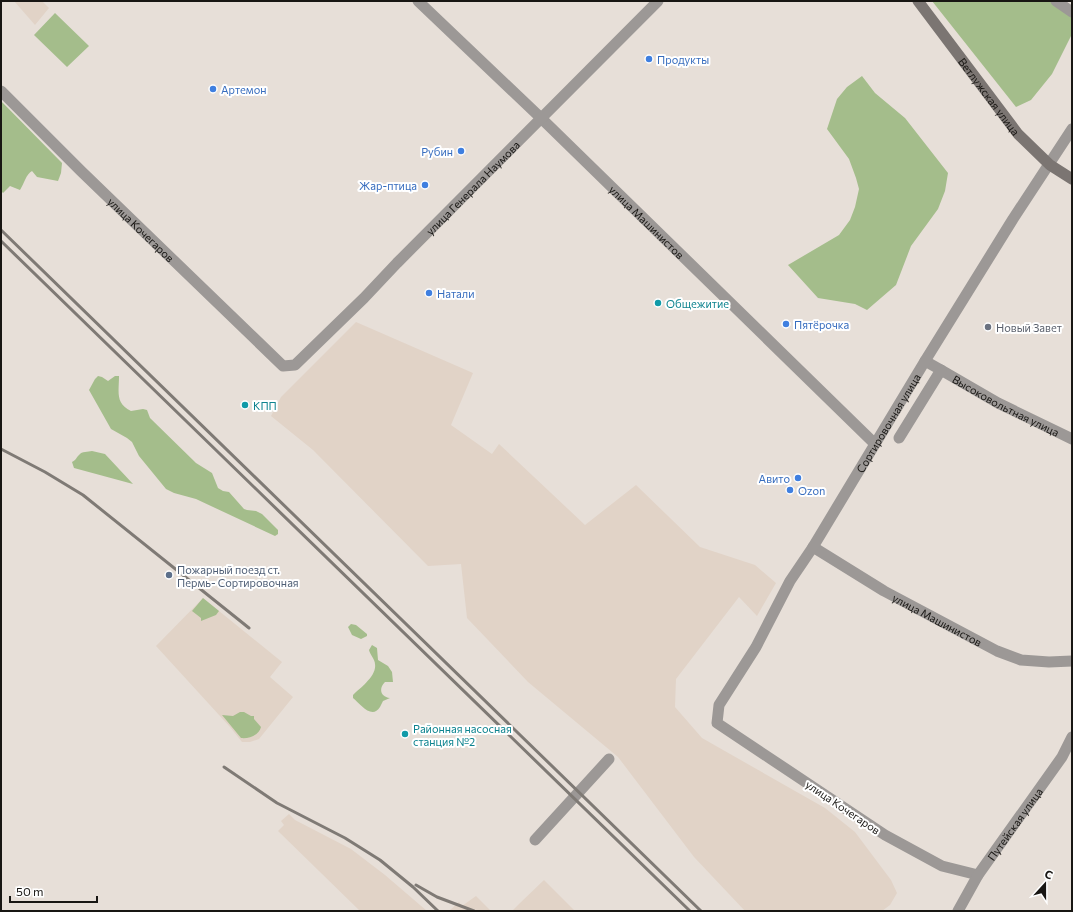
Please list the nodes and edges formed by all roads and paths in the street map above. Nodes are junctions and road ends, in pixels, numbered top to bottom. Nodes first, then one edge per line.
1 (418, 1) edge
2 (658, 1) edge
3 (918, 1) edge
4 (1056, 1) edge
5 (1072, 12) edge
6 (1, 91) edge
7 (542, 119) junction
8 (1072, 129) edge
9 (1050, 164) junction
10 (1072, 179) edge
11 (924, 361) junction
12 (283, 366) joint
13 (941, 370) junction
14 (899, 438) dead end
15 (1072, 439) edge
16 (875, 444) junction
17 (813, 547) junction
18 (1072, 661) edge
19 (717, 723) joint
20 (1072, 737) edge
21 (609, 760) dead end
22 (535, 840) dead end
23 (978, 874) junction
24 (958, 911) edge

1 - 7 street, улица Машинистов
2 - 7 street, улица Генерала Наумова
3 - 9 main road, Ветлужская улица
4 - 5 street
6 - 12 street, улица Кочегаров
7 - 12 street, улица Генерала Наумова
7 - 16 street, улица Машинистов
8 - 9 street, Сортировочная улица
9 - 10 main road, Ветлужская улица
9 - 11 street, Сортировочная улица
11 - 13 street, Высоковольтная улица
11 - 16 street, Сортировочная улица
13 - 14 street, Высоковольтная улица
13 - 15 street, Высоковольтная улица
16 - 17 street, Сортировочная улица
17 - 18 street, улица Машинистов
17 - 19 street, Сортировочная улица
19 - 23 street, улица Кочегаров
20 - 23 street, Путейская улица
21 - 22 street
23 - 24 street, Путейская улица

